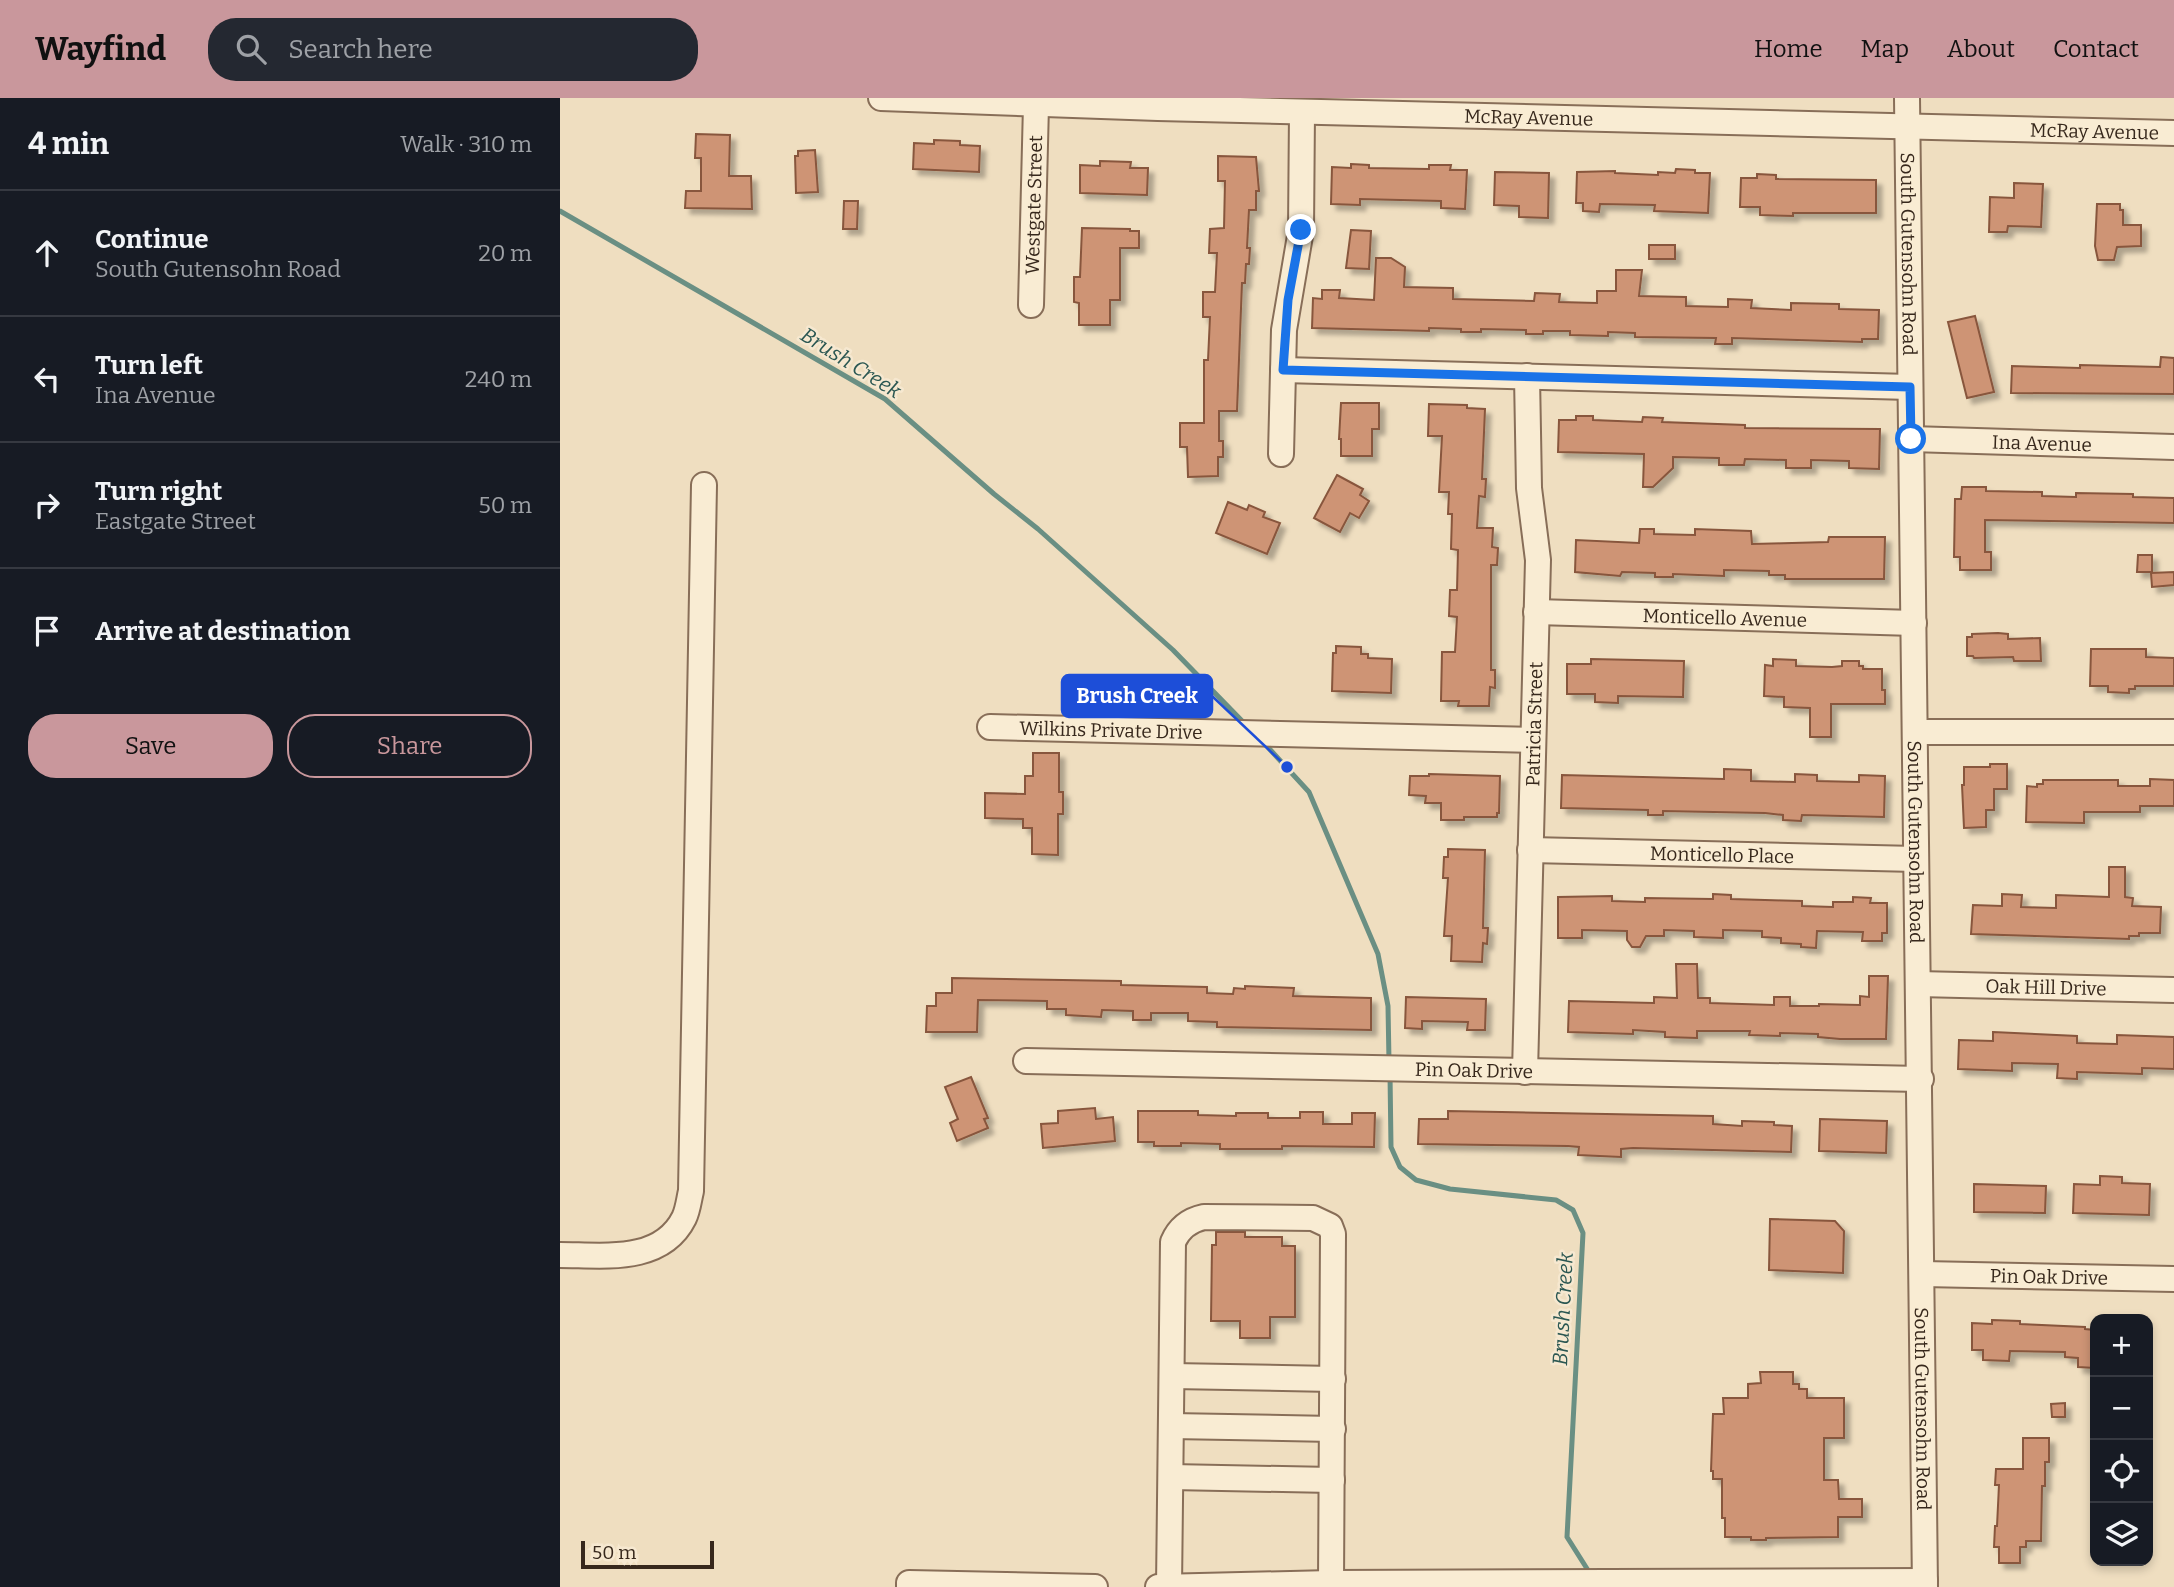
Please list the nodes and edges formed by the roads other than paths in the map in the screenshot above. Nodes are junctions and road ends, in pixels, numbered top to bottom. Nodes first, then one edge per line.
1 (881, 98) edge
2 (1907, 98) edge
3 (1158, 103) edge
4 (1036, 104) junction
5 (1302, 112) junction
6 (1907, 127) junction
7 (2174, 133) edge
8 (1031, 305) dead end
9 (1283, 370) junction
10 (1527, 376) junction
11 (1910, 387) junction
12 (1911, 439) junction
13 (2174, 447) edge
14 (1281, 454) dead end
15 (704, 485) dead end
16 (1536, 611) junction
17 (1914, 623) junction
18 (990, 727) dead end
19 (1915, 732) junction
20 (2174, 732) edge
21 (1533, 740) junction
22 (1530, 850) junction
23 (1916, 859) junction
24 (1918, 984) junction
25 (2174, 990) edge
26 (1026, 1061) dead end
27 (1525, 1072) junction
28 (1921, 1079) junction
29 (560, 1255) edge
30 (1923, 1274) junction
31 (2174, 1279) edge
32 (1172, 1376) junction
33 (1333, 1379) junction
34 (1171, 1426) junction
35 (1333, 1429) junction
36 (1171, 1477) junction
37 (1332, 1480) junction
38 (1925, 1584) edge
39 (1335, 1585) edge
40 (1383, 1585) edge
41 (1449, 1585) edge
42 (909, 1587) edge
43 (1095, 1587) edge
44 (1158, 1587) edge
45 (1169, 1587) edge

1 - 4 street, McRay Avenue
2 - 6 street, South Gutensohn Road
3 - 4 street, McRay Avenue
3 - 5 street, McRay Avenue
4 - 8 street, Westgate Street
5 - 6 street, McRay Avenue
5 - 9 street
6 - 7 street, McRay Avenue
6 - 11 street, South Gutensohn Road
9 - 10 street
9 - 14 street
10 - 11 street
10 - 16 street, Patricia Street
11 - 12 street, South Gutensohn Road
12 - 13 street, Ina Avenue
12 - 17 street, South Gutensohn Road
15 - 29 street
16 - 17 street, Monticello Avenue
16 - 21 street, Patricia Street
17 - 19 street, South Gutensohn Road
18 - 21 street, Wilkins Private Drive
19 - 20 street
19 - 23 street, South Gutensohn Road
21 - 22 street, Patricia Street
22 - 23 street, Monticello Place
22 - 27 street, Patricia Street
23 - 24 street, South Gutensohn Road
24 - 25 street, Oak Hill Drive
24 - 28 street, South Gutensohn Road
26 - 27 street, Pin Oak Drive
27 - 28 street, Pin Oak Drive
28 - 30 street, South Gutensohn Road
30 - 31 street, Pin Oak Drive
30 - 38 street, South Gutensohn Road
32 - 33 street
32 - 33 street
32 - 34 street
33 - 35 street
34 - 35 street
34 - 36 street
35 - 37 street
36 - 37 street
36 - 45 street
37 - 39 street
38 - 41 street
39 - 40 street
39 - 45 street
40 - 41 street
42 - 43 street
44 - 45 street

